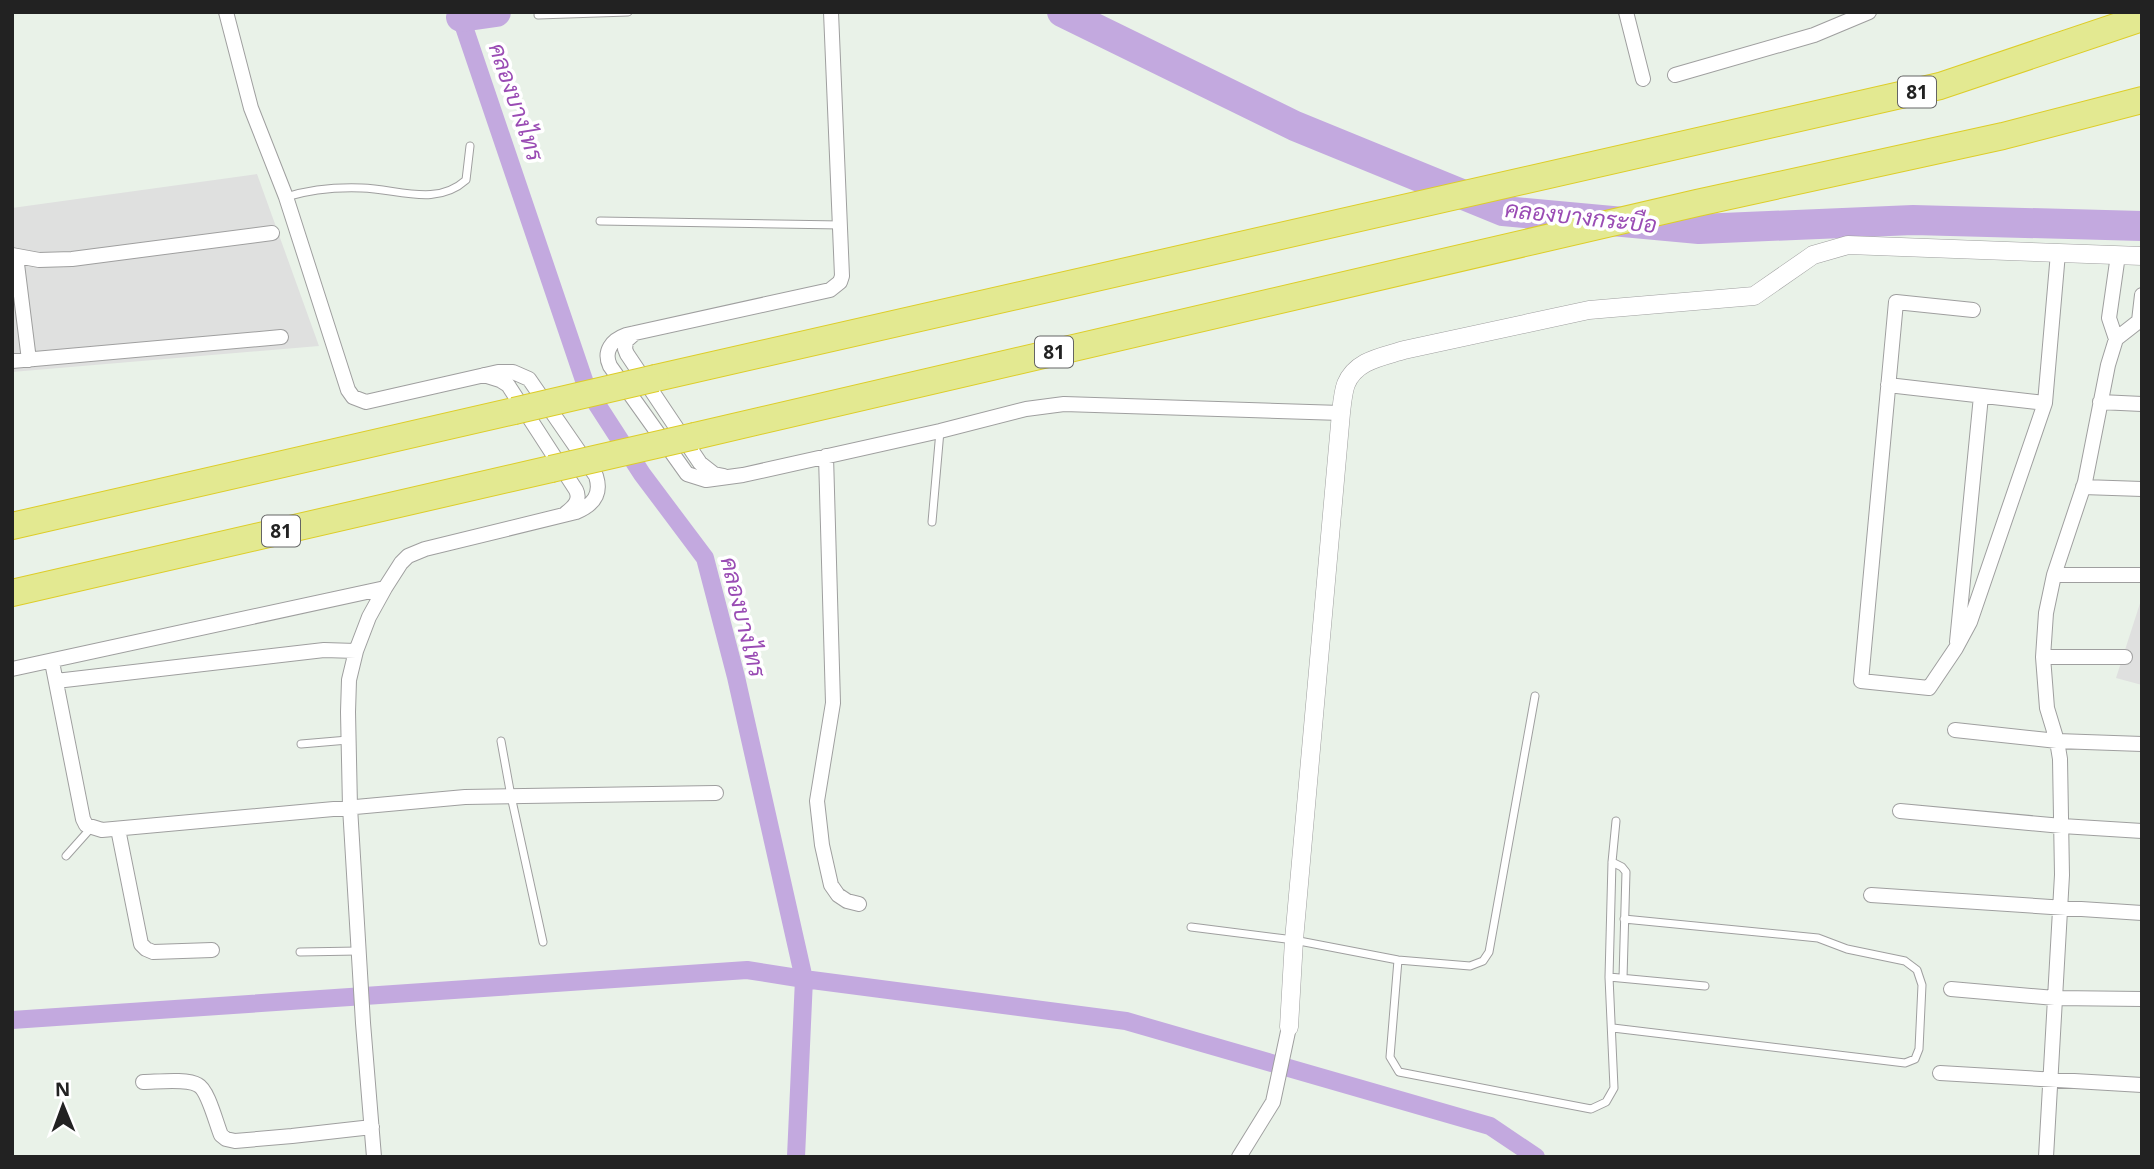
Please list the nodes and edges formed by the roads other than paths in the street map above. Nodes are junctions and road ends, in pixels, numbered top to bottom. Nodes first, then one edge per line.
1 (226, 12) edge
2 (628, 12) edge
3 (831, 12) edge
4 (1626, 12) edge
5 (1869, 12) edge
6 (538, 15) dead end
7 (2142, 18) edge
8 (2142, 37) edge
9 (1675, 75) dead end
10 (1643, 79) dead end
11 (1940, 86) junction
12 (2142, 100) edge
13 (470, 146) dead end
14 (286, 197) junction
15 (600, 221) dead end
16 (841, 225) junction
17 (272, 233) dead end
18 (2058, 253) junction
19 (2118, 255) junction
20 (14, 256) edge
21 (2142, 256) edge
22 (2142, 295) edge
23 (1973, 310) dead end
24 (2109, 318) junction
25 (2141, 321) edge
26 (635, 333) junction
27 (281, 337) dead end
28 (2116, 339) junction
29 (29, 360) junction
30 (12, 361) edge
31 (483, 375) junction
32 (1888, 385) junction
33 (1981, 396) junction
34 (2101, 402) junction
35 (2045, 403) junction
36 (2142, 404) edge
37 (1341, 413) junction
38 (940, 431) junction
39 (826, 456) junction
40 (733, 477) junction
41 (2083, 487) junction
42 (2142, 489) edge
43 (561, 517) junction
44 (932, 522) dead end
45 (12, 526) edge
46 (2054, 575) junction
47 (2142, 575) edge
48 (384, 588) junction
49 (12, 593) edge
50 (1956, 648) junction
51 (356, 651) junction
52 (2043, 657) junction
53 (2125, 657) dead end
54 (52, 662) junction
55 (12, 669) edge
56 (56, 681) junction
57 (1535, 696) dead end
58 (1955, 730) dead end
59 (348, 740) junction
60 (501, 741) dead end
61 (2057, 741) junction
62 (301, 744) dead end
63 (2142, 744) edge
64 (716, 793) dead end
65 (510, 796) junction
66 (350, 807) junction
67 (1900, 811) dead end
68 (1616, 821) dead end
69 (2062, 826) junction
70 (92, 827) junction
71 (118, 829) junction
72 (2142, 831) edge
73 (66, 856) dead end
74 (1612, 862) junction
75 (1871, 895) dead end
76 (859, 904) dead end
77 (2061, 909) junction
78 (2142, 913) edge
79 (1624, 919) junction
80 (1191, 927) dead end
81 (1294, 940) junction
82 (542, 942) dead end
83 (212, 950) dead end
84 (359, 951) junction
85 (300, 953) dead end
86 (1398, 960) junction
87 (1609, 977) junction
88 (1623, 978) junction
89 (1705, 986) dead end
90 (1951, 989) dead end
91 (2055, 998) junction
92 (2142, 999) edge
93 (1289, 1027) joint
94 (1613, 1028) junction
95 (1941, 1073) dead end
96 (2051, 1081) junction
97 (143, 1082) dead end
98 (2142, 1085) edge
99 (372, 1127) junction
100 (374, 1157) edge
101 (1239, 1157) edge
102 (2046, 1157) edge

1 - 14 street
2 - 6 lane
3 - 16 street
4 - 10 street
5 - 9 street
7 - 11 highway, 81
8 - 11 highway, 81
11 - 45 highway, 81, bridge
12 - 49 highway, 81, bridge
13 - 14 lane
14 - 31 street
15 - 16 lane
16 - 26 street
17 - 20 street
18 - 19 street
18 - 35 street
18 - 37 street
19 - 21 street
19 - 24 street
20 - 29 street
22 - 25 street
23 - 32 street
24 - 25 street
24 - 28 street
25 - 28 street
26 - 40 street
26 - 40 street
27 - 29 street
28 - 34 street
29 - 30 street
31 - 43 street
31 - 43 street
32 - 33 street
32 - 50 street
33 - 35 street
33 - 50 street
34 - 36 street
34 - 41 street
35 - 50 street
37 - 38 street
37 - 81 street
38 - 39 street
38 - 44 lane
39 - 40 street
39 - 76 street
41 - 42 street
41 - 46 street
43 - 48 street
46 - 47 street
46 - 52 street
48 - 51 street
48 - 54 street
51 - 56 street
51 - 59 street
52 - 53 street
52 - 61 street
54 - 55 street
54 - 56 street
56 - 70 street
57 - 86 lane
58 - 61 street
59 - 62 lane
59 - 66 street
60 - 65 lane
61 - 63 street
61 - 69 street
64 - 65 street
65 - 66 street
65 - 82 lane
66 - 71 street
66 - 84 street
67 - 69 street
68 - 74 lane
69 - 72 street
69 - 77 street
70 - 71 street
70 - 73 lane
71 - 83 street
74 - 79 lane
74 - 87 lane
75 - 77 street
77 - 78 street
77 - 91 street
79 - 88 lane
79 - 94 lane
80 - 81 lane
81 - 86 lane
81 - 93 street
84 - 85 lane
84 - 99 street
86 - 94 lane
87 - 88 lane
87 - 94 lane
88 - 89 lane
90 - 91 street
91 - 92 street
91 - 96 street
93 - 101 street
95 - 96 street
96 - 98 street
96 - 102 street
97 - 99 street
99 - 100 street

